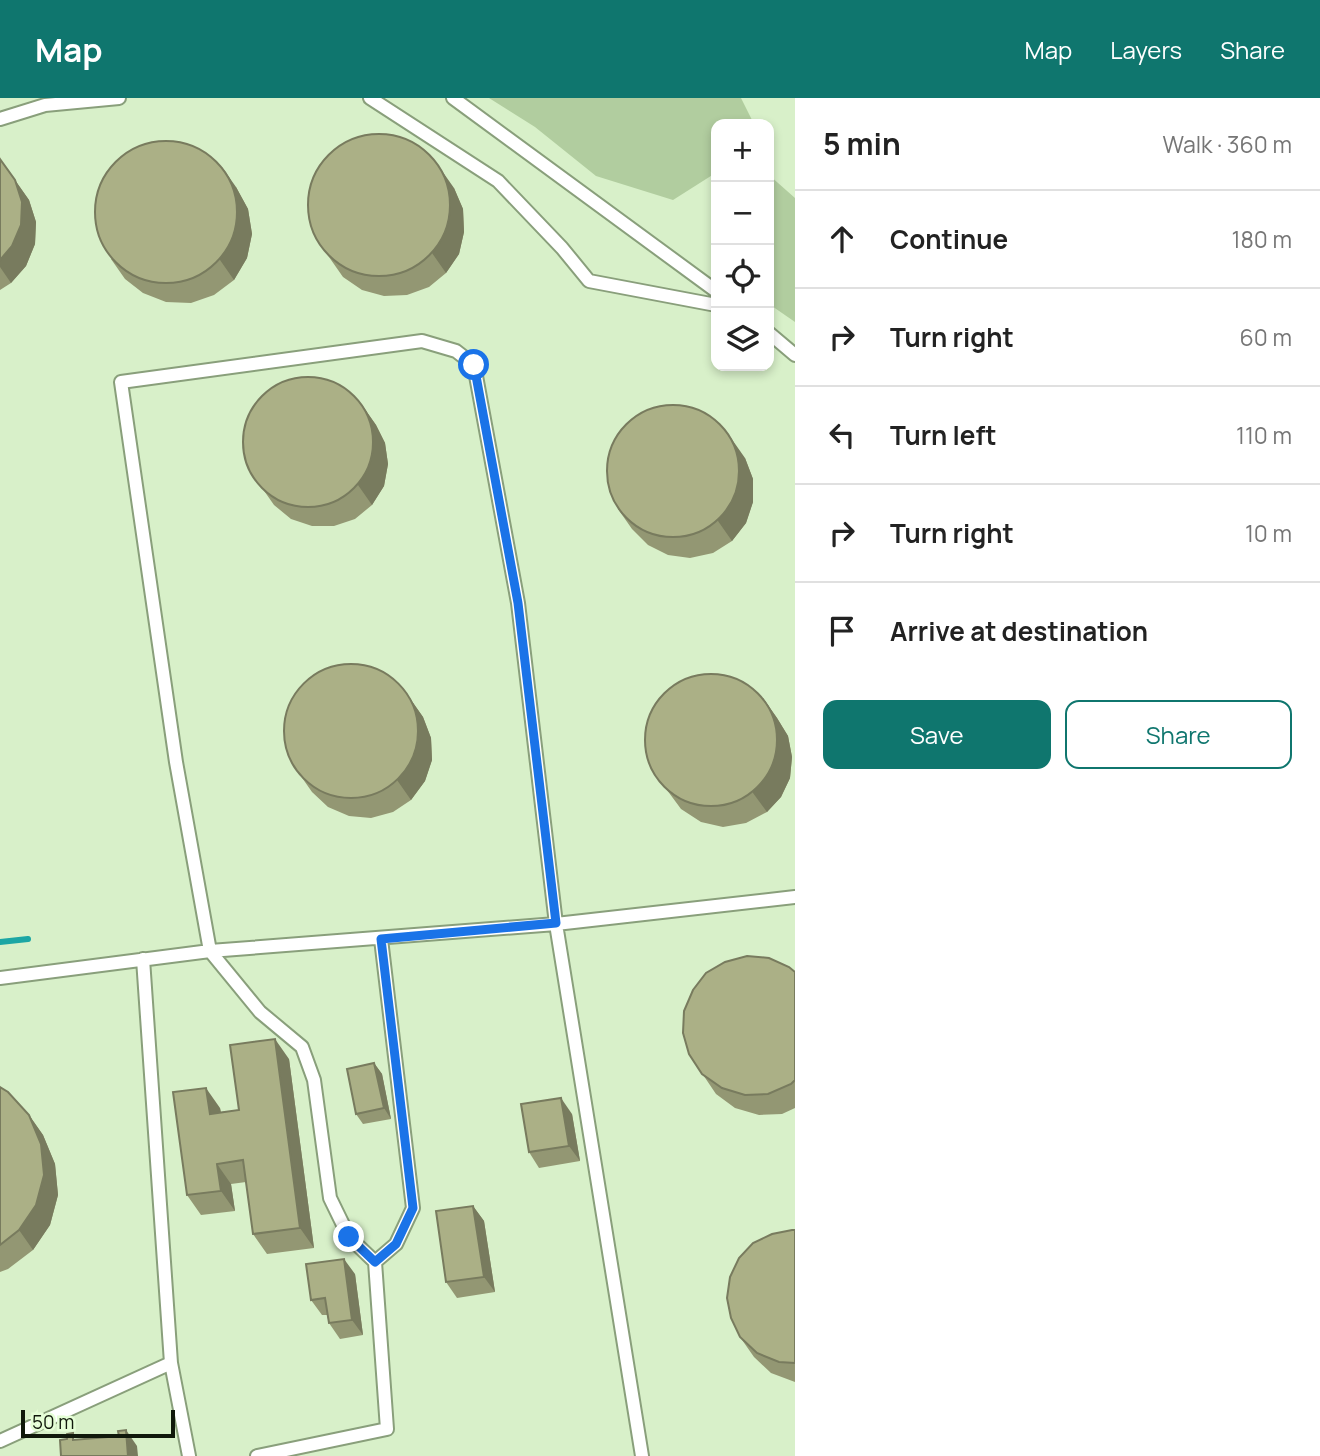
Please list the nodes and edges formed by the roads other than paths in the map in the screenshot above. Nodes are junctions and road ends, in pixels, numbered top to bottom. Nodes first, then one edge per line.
1 (119, 98) edge
2 (370, 98) edge
3 (453, 98) edge
4 (0, 119) edge
5 (711, 287) edge
6 (711, 304) edge
7 (774, 337) edge
8 (795, 355) edge
9 (795, 897) edge
10 (556, 923) junction
11 (381, 939) junction
12 (210, 951) junction
13 (143, 959) junction
14 (0, 978) edge
15 (375, 1262) junction
16 (171, 1363) junction
17 (0, 1441) edge
18 (189, 1456) edge
19 (257, 1456) edge
20 (642, 1456) edge

1 - 4 lane
2 - 6 lane
3 - 5 lane
7 - 8 lane
9 - 10 lane
10 - 11 lane
10 - 12 lane
10 - 20 lane
11 - 12 lane
11 - 15 lane
12 - 13 lane
12 - 15 lane
13 - 14 lane
13 - 16 lane
15 - 19 lane
16 - 17 lane
16 - 18 lane

